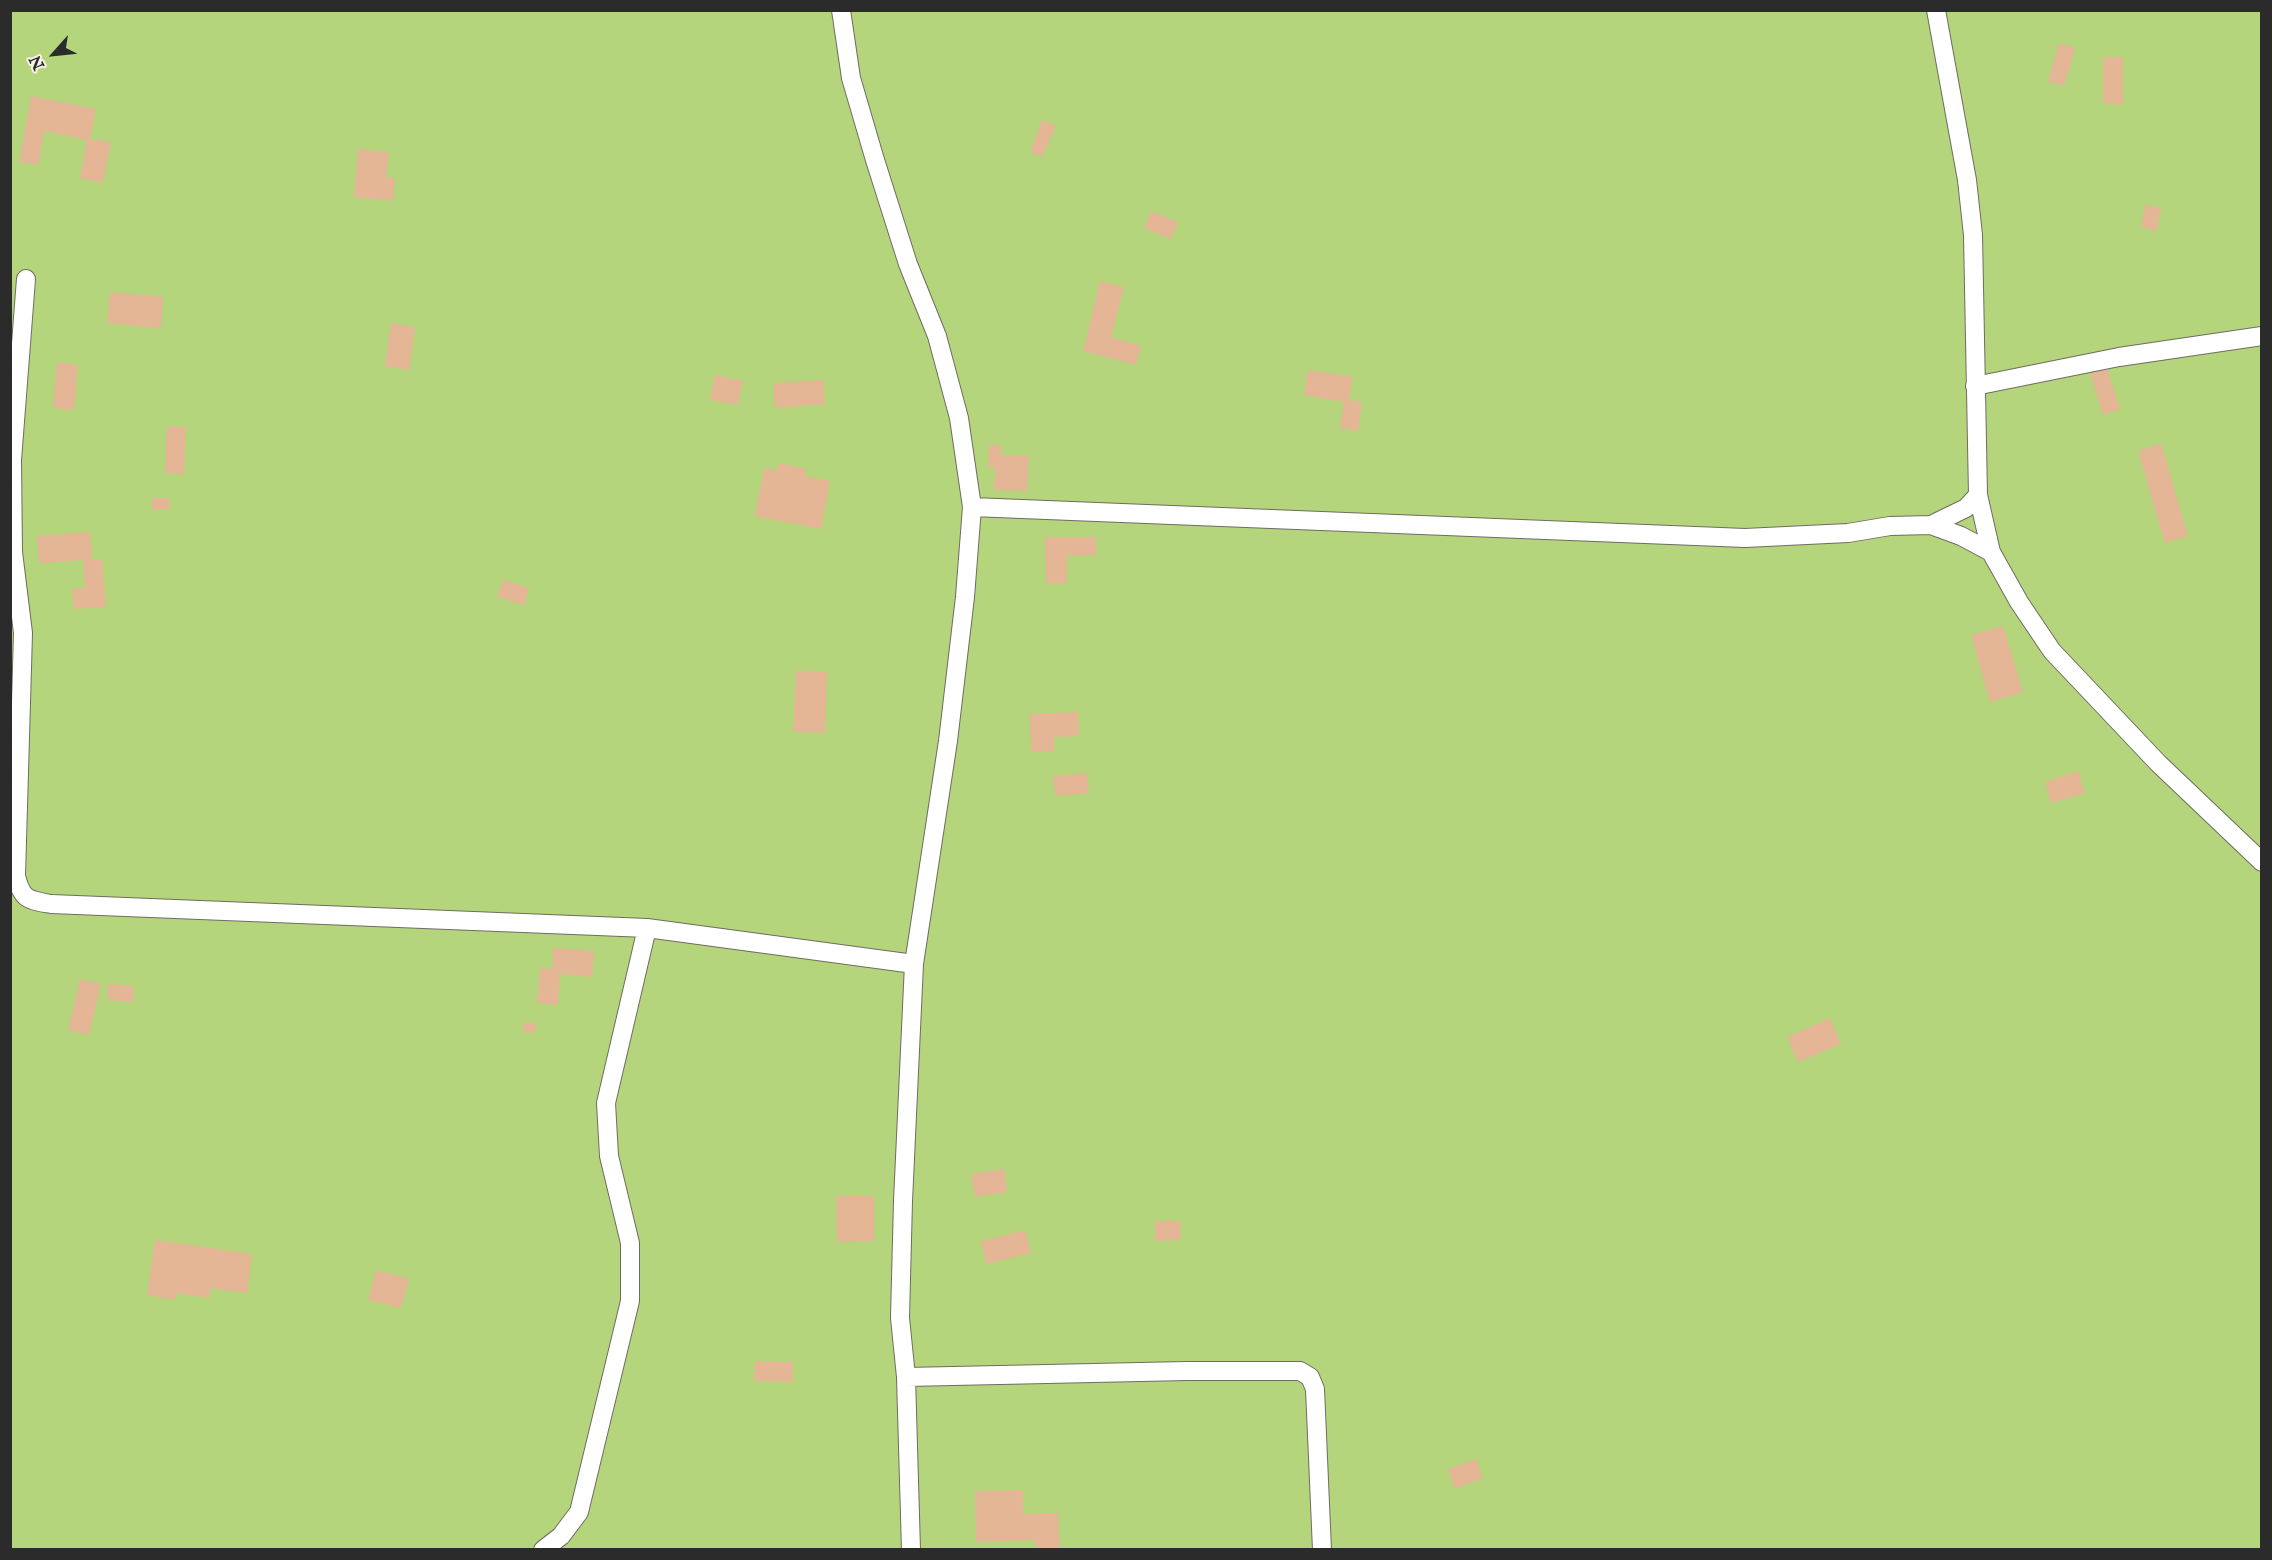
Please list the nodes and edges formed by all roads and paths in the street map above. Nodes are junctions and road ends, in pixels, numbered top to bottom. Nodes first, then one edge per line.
1 (841, 10) edge
2 (1936, 10) edge
3 (26, 279) dead end
4 (2262, 336) edge
5 (1975, 386) junction
6 (1978, 495) junction
7 (972, 507) junction
8 (1931, 525) junction
9 (1991, 552) junction
10 (14, 823) edge
11 (2262, 862) edge
12 (647, 928) junction
13 (914, 964) junction
14 (906, 1377) junction
15 (543, 1550) edge
16 (911, 1550) edge
17 (1322, 1550) edge

1 - 7 street
2 - 5 street
3 - 10 street
4 - 5 street
5 - 6 street
6 - 8 street
6 - 9 street
7 - 8 street
7 - 13 street
8 - 9 street
9 - 11 street
10 - 12 street
12 - 13 street
12 - 15 street
13 - 14 street
14 - 16 street
14 - 17 street

